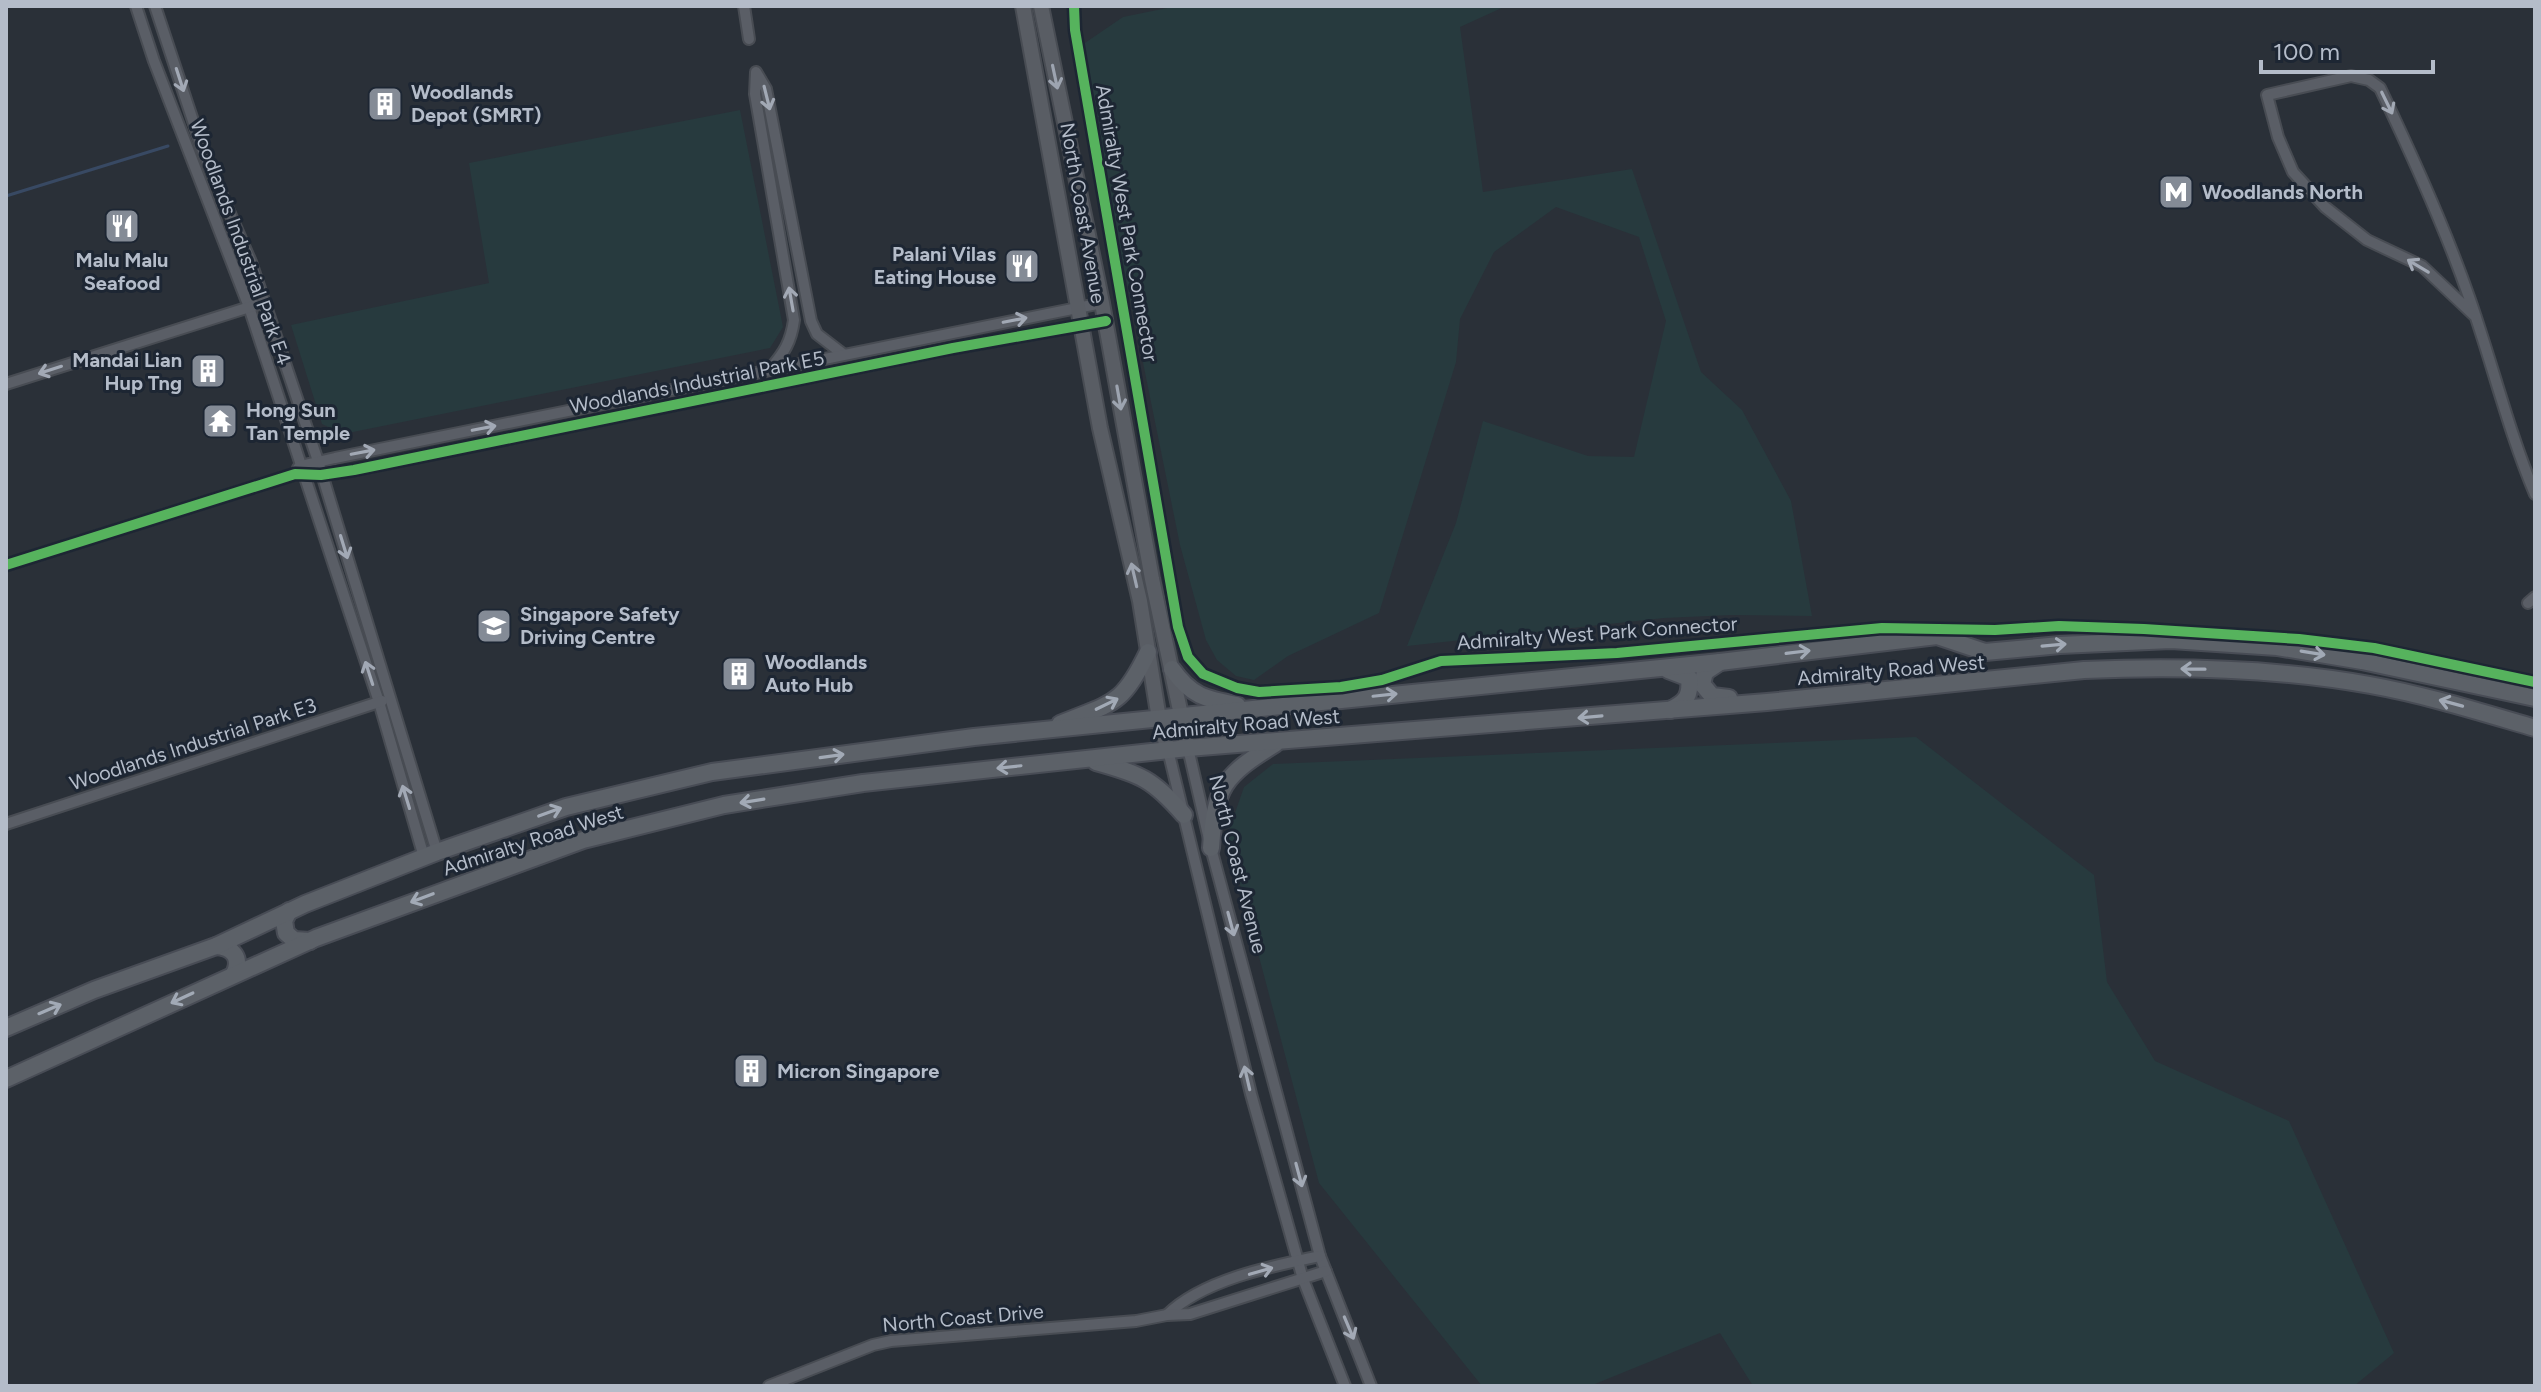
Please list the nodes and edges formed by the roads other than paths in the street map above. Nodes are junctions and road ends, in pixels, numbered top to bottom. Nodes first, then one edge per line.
1 (136, 6) edge
2 (744, 6) edge
3 (1023, 6) edge
4 (1041, 6) edge
5 (157, 8) edge
6 (749, 39) dead end
7 (263, 303) junction
8 (1102, 303) junction
9 (249, 307) junction
10 (1079, 308) junction
11 (2476, 317) junction
12 (1106, 321) junction
13 (1083, 327) junction
14 (279, 349) junction
15 (264, 354) junction
16 (843, 354) junction
17 (770, 369) junction
18 (6, 384) edge
19 (303, 420) junction
20 (287, 425) junction
21 (318, 461) junction
22 (299, 472) junction
23 (321, 475) junction
24 (2535, 494) edge
25 (332, 508) junction
26 (316, 513) junction
27 (6, 565) edge
28 (356, 586) junction
29 (342, 590) junction
30 (372, 639) junction
31 (359, 643) junction
32 (1148, 652) junction
33 (1720, 662) junction
34 (1655, 668) junction
35 (1172, 669) junction
36 (391, 698) junction
37 (2535, 698) edge
38 (379, 702) junction
39 (1767, 702) junction
40 (1252, 708) junction
41 (1668, 710) junction
42 (1181, 716) junction
43 (1159, 719) junction
44 (2535, 728) edge
45 (1044, 731) junction
46 (1280, 742) junction
47 (1188, 748) junction
48 (1168, 750) junction
49 (1087, 759) junction
50 (1184, 815) junction
51 (6, 824) edge
52 (1211, 848) junction
53 (431, 855) junction
54 (289, 911) junction
55 (311, 941) junction
56 (216, 946) junction
57 (234, 974) junction
58 (6, 1028) edge
59 (6, 1079) edge
60 (1320, 1256) junction
61 (1298, 1261) junction
62 (1326, 1271) junction
63 (1303, 1279) junction
64 (1223, 1282) junction
65 (1229, 1302) junction
66 (1167, 1315) junction
67 (769, 1386) edge
68 (1345, 1386) edge
69 (1371, 1386) edge

1 - 9 street, Woodlands Industrial Park E4
2 - 6 street
3 - 10 main road, North Coast Avenue
4 -> 8 main road, North Coast Avenue
5 -> 7 street, Woodlands Industrial Park E4
7 - 9 street
7 - 14 street, Woodlands Industrial Park E4
8 - 10 street, Woodlands Industrial Park E5
8 - 12 main road, North Coast Avenue
9 - 15 street, Woodlands Industrial Park E4
9 -> 18 street
10 - 13 main road, North Coast Avenue
16 -> 10 street, Woodlands Industrial Park E5
11 -> 11 street
11 - 24 street
12 - 13 street, Woodlands Industrial Park E5
12 -> 35 main road, North Coast Avenue
13 - 23 street, Woodlands Industrial Park E5
32 -> 13 main road, North Coast Avenue
14 - 15 street
14 - 19 street, Woodlands Industrial Park E4
15 - 20 street, Woodlands Industrial Park E4
16 - 17 street, Woodlands Industrial Park E5
17 -> 16 street
21 -> 17 street, Woodlands Industrial Park E5
19 - 20 street
19 - 21 street, Woodlands Industrial Park E4
20 - 22 street, Woodlands Industrial Park E4
21 - 22 street, Woodlands Industrial Park E5
21 - 23 street, Woodlands Industrial Park E4
22 - 23 street, Woodlands Industrial Park E5
22 - 26 street, Woodlands Industrial Park E4
22 - 27 street, Woodlands Industrial Park E5
23 - 25 street, Woodlands Industrial Park E4
25 - 26 street
25 -> 28 street, Woodlands Industrial Park E4
26 - 29 street, Woodlands Industrial Park E4
28 - 29 street
28 - 30 street, Woodlands Industrial Park E4
29 - 31 street, Woodlands Industrial Park E4
30 - 31 street
30 - 36 street, Woodlands Industrial Park E4
38 -> 31 street, Woodlands Industrial Park E4
32 - 43 main road, North Coast Avenue
45 -> 32 main road
33 - 34 main road, Admiralty Road West
33 -> 37 main road, Admiralty Road West
33 - 39 main road
40 -> 34 main road, Admiralty Road West
34 - 41 main road
35 - 40 main road
35 - 42 main road, North Coast Avenue
36 - 38 street, Woodlands Industrial Park E3
36 - 53 street, Woodlands Industrial Park E4
38 - 51 street, Woodlands Industrial Park E3
53 -> 38 street, Woodlands Industrial Park E4
39 - 41 main road, Admiralty Road West
44 -> 39 main road, Admiralty Road West
40 - 42 main road, Admiralty Road West
41 -> 46 main road, Admiralty Road West
42 - 43 main road, Admiralty Road West
42 - 47 main road, North Coast Avenue
43 - 45 main road, Admiralty Road West
43 - 48 main road, North Coast Avenue
53 -> 45 main road, Admiralty Road West
46 - 47 main road, Admiralty Road West
46 - 52 main road
47 - 48 main road, Admiralty Road West
47 - 52 street, North Coast Avenue
48 - 49 main road, Admiralty Road West
48 - 50 street, North Coast Avenue
49 - 50 main road
49 -> 55 main road, Admiralty Road West
61 -> 50 street, North Coast Avenue
52 -> 60 street, North Coast Avenue
53 - 54 main road, Admiralty Road West
54 - 55 main road
54 - 56 main road, Admiralty Road West
55 - 57 main road, Admiralty Road West
56 - 57 main road
58 -> 56 main road, Admiralty Road West
57 -> 59 main road, Admiralty Road West
60 - 61 street
60 - 62 street, North Coast Avenue
61 - 63 street, North Coast Avenue
64 -> 61 street, North Coast Drive
62 - 63 street
62 -> 69 street, North Coast Avenue
63 - 65 street, North Coast Drive
63 - 68 street, North Coast Avenue
64 - 65 street
64 - 66 street, North Coast Drive
65 - 66 street, North Coast Drive
66 - 67 street, North Coast Drive

